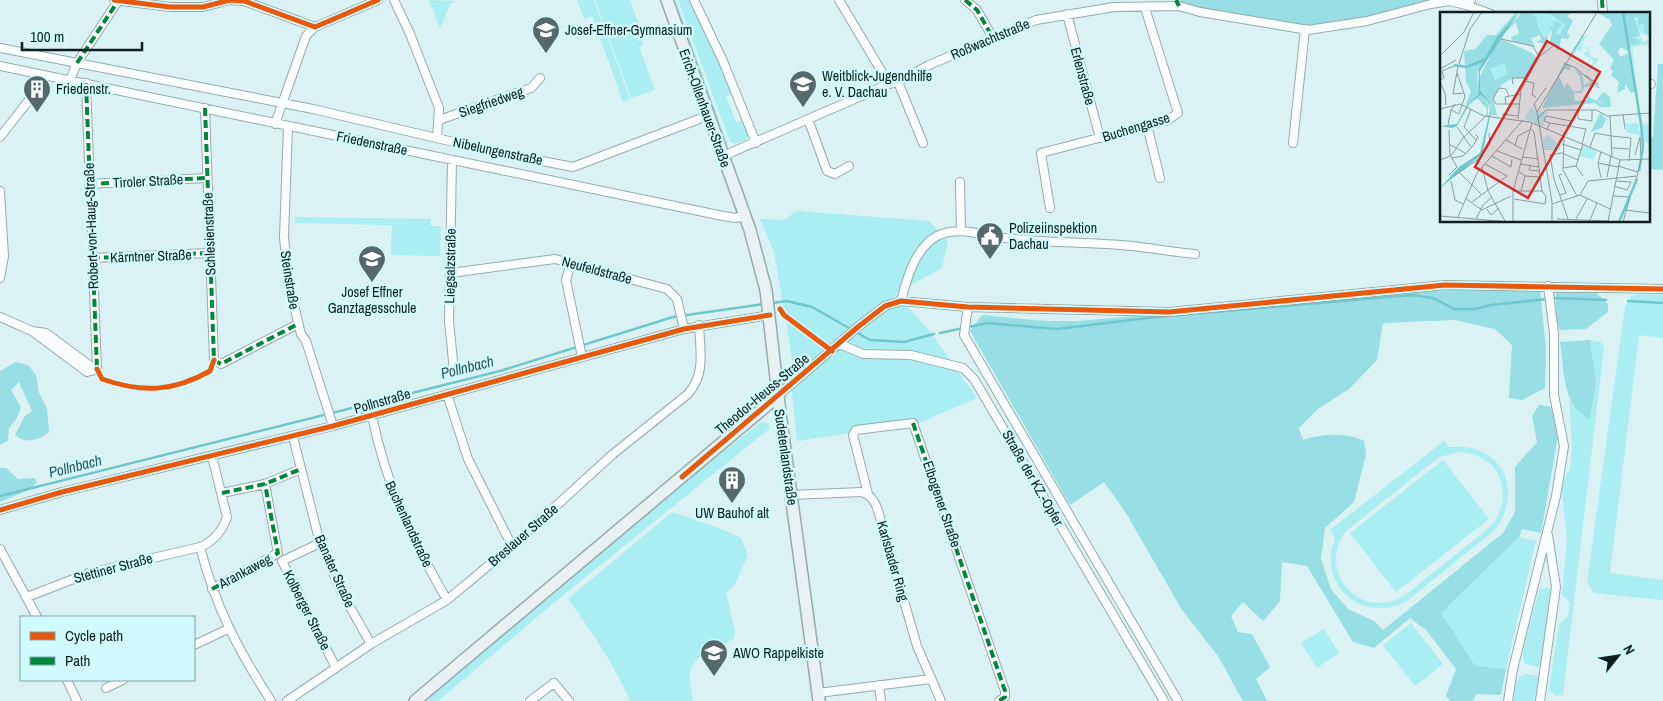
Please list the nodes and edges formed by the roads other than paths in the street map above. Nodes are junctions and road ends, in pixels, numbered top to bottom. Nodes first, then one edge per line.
1 (116, 0) edge
2 (378, 0) edge
3 (394, 0) edge
4 (667, 0) edge
5 (694, 0) edge
6 (839, 0) edge
7 (965, 0) edge
8 (1178, 3) edge
9 (1469, 3) edge
10 (1145, 8) junction
11 (1487, 12) edge
12 (1067, 14) junction
13 (315, 27) junction
14 (1305, 29) junction
15 (993, 38) junction
16 (0, 48) edge
17 (77, 63) junction
18 (0, 66) edge
19 (42, 74) junction
20 (540, 78) dead end
21 (70, 80) junction
22 (898, 82) junction
23 (86, 83) junction
24 (889, 84) junction
25 (282, 103) junction
26 (205, 108) junction
27 (707, 116) junction
28 (808, 119) junction
29 (439, 120) junction
30 (275, 124) junction
31 (1147, 125) junction
32 (288, 127) junction
33 (0, 137) edge
34 (438, 138) junction
35 (1100, 138) junction
36 (923, 142) dead end
37 (1293, 142) dead end
38 (756, 143) junction
39 (723, 156) junction
40 (452, 160) junction
41 (849, 166) dead end
42 (206, 178) junction
43 (1160, 178) dead end
44 (960, 182) dead end
45 (89, 184) junction
46 (0, 190) edge
47 (1050, 208) dead end
48 (745, 216) junction
49 (962, 230) junction
50 (209, 253) junction
51 (1195, 254) dead end
52 (92, 258) junction
53 (571, 263) junction
54 (451, 273) junction
55 (0, 278) edge
56 (1663, 288) edge
57 (1548, 289) junction
58 (901, 301) junction
59 (968, 307) junction
60 (769, 312) junction
61 (0, 317) edge
62 (298, 324) junction
63 (699, 325) junction
64 (684, 329) junction
65 (840, 344) junction
66 (581, 354) junction
67 (454, 371) dead end
68 (447, 394) junction
69 (778, 396) junction
70 (372, 416) junction
71 (332, 423) junction
72 (293, 437) junction
73 (212, 456) junction
74 (301, 470) junction
75 (265, 484) junction
76 (222, 493) junction
77 (868, 494) junction
78 (792, 495) junction
79 (0, 510) edge
80 (1547, 531) junction
81 (320, 543) junction
82 (512, 546) junction
83 (200, 547) junction
84 (0, 550) edge
85 (278, 554) junction
86 (282, 562) junction
87 (212, 589) junction
88 (27, 597) junction
89 (447, 600) junction
90 (36, 616) edge
91 (228, 629) junction
92 (371, 644) junction
93 (195, 645) edge
94 (336, 668) junction
95 (931, 679) junction
96 (67, 681) edge
97 (121, 681) edge
98 (879, 685) junction
99 (106, 688) dead end
100 (818, 697) edge
101 (76, 701) edge
102 (271, 701) edge
103 (287, 701) edge
104 (415, 701) edge
105 (530, 701) edge
106 (569, 701) edge
107 (881, 701) edge
108 (941, 701) edge
109 (1000, 701) edge
110 (1164, 701) edge
111 (1178, 701) edge
112 (1508, 701) edge
113 (1540, 701) edge

1 - 13 street
1 - 17 street
2 - 13 street
3 - 29 street
4 - 27 street, Erich-Ollenhauer-Straße
5 - 38 street
6 - 24 street
7 - 15 street
8 - 10 street, Roßwachtstraße
8 - 14 street, Roßwachtstraße
9 - 11 street, Roßwachtstraße
9 - 14 street, Roßwachtstraße
10 - 12 street, Roßwachtstraße
10 - 31 street, Buchengasse
12 - 15 street, Roßwachtstraße
12 - 35 street, Erlenstraße
13 - 25 street
14 - 37 street
15 - 22 street, Roßwachtstraße
16 - 17 street, Nibelungenstraße
17 - 21 street
17 - 25 street, Nibelungenstraße
18 - 19 street, Friedenstraße
19 - 21 street, Friedenstraße
19 - 33 street
20 - 29 street, Siegfriedweg
21 - 23 street, Friedenstraße
22 - 24 street, Roßwachtstraße
22 - 36 street
23 - 26 street, Friedenstraße
23 - 45 street, Robert-von-Haug-Straße
24 - 28 street, Roßwachtstraße
25 - 30 street
25 - 34 street, Nibelungenstraße
26 - 30 street, Friedenstraße
26 - 42 street, Schlesienstraße
27 - 34 street, Nibelungenstraße
27 - 39 street, Erich-Ollenhauer-Straße
28 - 38 street, Roßwachtstraße
28 - 41 street
29 - 34 street
30 - 32 street, Friedenstraße
31 - 35 street, Buchengasse
31 - 43 street
32 - 40 street, Friedenstraße
32 - 62 street, Steinstraße
35 - 47 street, Buchengasse
38 - 39 street, Roßwachtstraße
39 - 48 street, Erich-Ollenhauer-Straße
40 - 48 street, Friedenstraße
40 - 54 street, Liegsalzstraße
42 - 45 street, Tiroler Straße
42 - 50 street, Schlesienstraße
44 - 49 street
45 - 52 street, Robert-von-Haug-Straße
46 - 55 street
48 - 60 street, Sudetenlandstraße
49 - 51 street
49 - 58 street
50 - 52 street, Kärntner Straße
50 - 62 street, Schlesienstraße
52 - 61 street, Robert-von-Haug-Straße
53 - 54 street, Neufeldstraße
53 - 64 street, Neufeldstraße
53 - 66 street
54 - 67 street, Liegsalzstraße
56 - 57 street, Theodor-Heuss-Straße
57 - 59 street, Theodor-Heuss-Straße
57 - 80 street
58 - 59 street, Theodor-Heuss-Straße
58 - 65 street, Theodor-Heuss-Straße
59 - 111 street
60 - 63 street, Pollnstraße
60 - 69 street, Sudetenlandstraße
62 - 71 street, Steinstraße
63 - 64 street, Pollnstraße
63 - 82 street, Breslauer Straße
64 - 66 street, Pollnstraße
65 - 69 street, Theodor-Heuss-Straße
65 - 110 street, Straße der KZ.-Opfer
66 - 68 street, Pollnstraße
68 - 70 street, Pollnstraße
68 - 82 street
69 - 78 street, Sudetenlandstraße
69 - 104 street, Theodor-Heuss-Straße
70 - 71 street, Pollnstraße
70 - 89 street, Buchenlandstraße
71 - 72 street, Pollnstraße
72 - 73 street, Pollnstraße
72 - 74 street, Banater Straße
73 - 76 street
73 - 79 street, Pollnstraße
74 - 75 street
74 - 81 street, Banater Straße
75 - 76 street
75 - 85 street, Arankaweg
76 - 83 street
77 - 78 street
77 - 95 street, Karlsbader Ring
77 - 109 street, Elbogener Straße
78 - 100 street, Sudetenlandstraße
80 - 112 street
80 - 113 street
81 - 86 street, Kolberger Straße
81 - 92 street, Banater Straße
82 - 89 street, Breslauer Straße
83 - 87 street
83 - 88 street, Stettiner Straße
84 - 88 street
85 - 86 street, Arankaweg
85 - 87 street, Arankaweg
86 - 94 street, Kolberger Straße
87 - 91 street
88 - 90 street
89 - 92 street, Breslauer Straße
91 - 93 street
91 - 102 street
92 - 94 street, Breslauer Straße
94 - 103 street, Breslauer Straße
95 - 98 street
95 - 108 street, Karlsbader Ring
96 - 101 street
97 - 99 street
98 - 100 street
98 - 107 street
105 - 106 street

